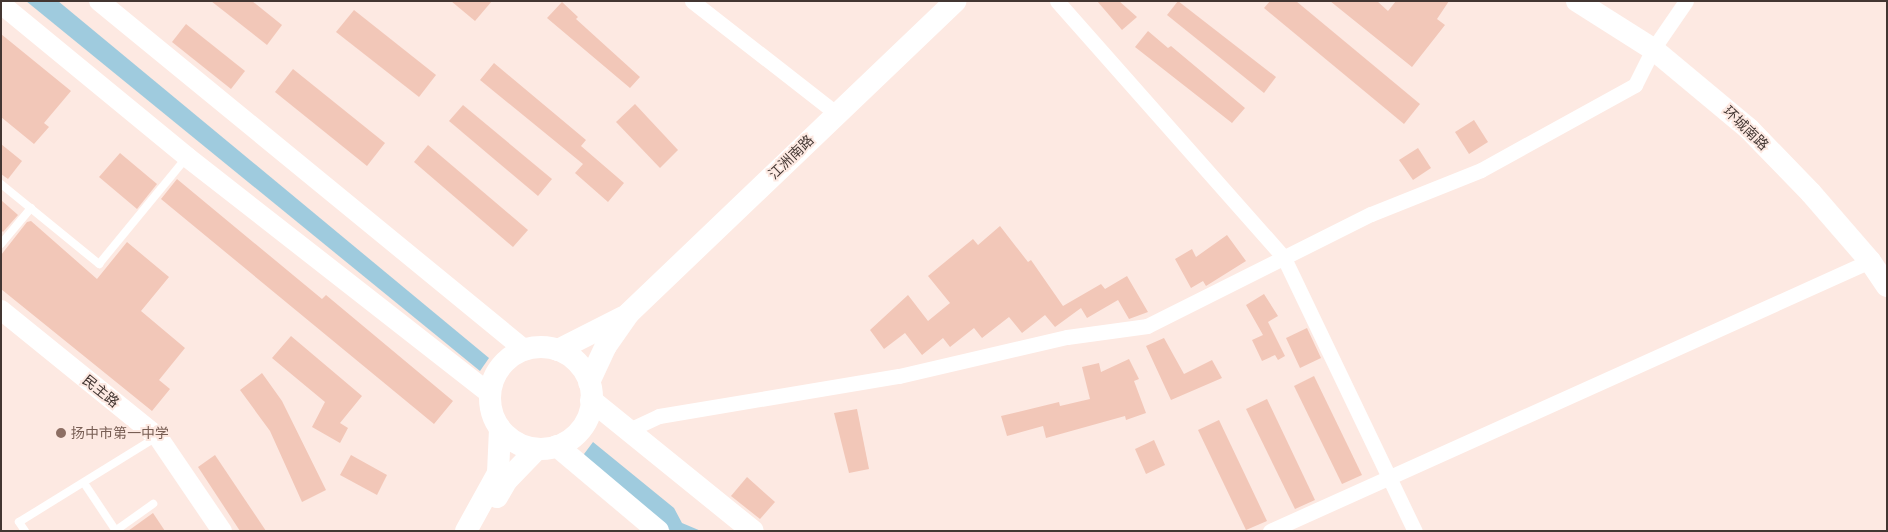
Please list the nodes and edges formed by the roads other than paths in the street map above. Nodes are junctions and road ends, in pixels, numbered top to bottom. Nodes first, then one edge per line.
1 (98, 1) edge
2 (692, 1) edge
3 (955, 1) edge
4 (1057, 1) edge
5 (1577, 1) edge
6 (1600, 1) edge
7 (1686, 1) edge
8 (1, 4) edge
9 (1657, 44) junction
10 (836, 113) junction
11 (187, 156) junction
12 (1, 184) edge
13 (31, 208) junction
14 (1, 244) edge
15 (1283, 256) junction
16 (1878, 263) edge
17 (1887, 286) edge
18 (1, 310) edge
19 (628, 314) junction
20 (524, 350) junction
21 (558, 350) junction
22 (590, 391) junction
23 (490, 394) junction
24 (500, 429) junction
25 (629, 430) junction
26 (158, 436) junction
27 (547, 448) junction
28 (1390, 477) junction
29 (84, 483) junction
30 (153, 504) dead end
31 (25, 531) edge
32 (116, 531) edge
33 (222, 531) edge
34 (466, 531) edge
35 (478, 531) edge
36 (658, 531) edge
37 (753, 531) edge
38 (1270, 531) edge
39 (1415, 531) edge

1 - 20 street
2 - 10 street
3 - 10 main road, 江洲南路
4 - 15 street
5 - 9 main road, 环城南路
6 - 9 main road, 环城南路
7 - 9 street
8 - 11 street
9 - 15 street
9 - 16 main road, 环城南路
10 - 19 main road, 江洲南路
11 - 13 lane
11 - 23 street
12 - 13 lane
13 - 14 lane
15 - 25 street
15 - 28 street
16 - 17 main road, 环城南路
16 - 28 street
18 - 26 street, 民主路
19 - 21 main road
19 - 22 main road
20 - 21 main road
20 - 23 main road
21 - 22 main road
22 - 25 main road
22 - 27 main road
23 - 24 main road
24 - 27 main road
24 - 34 main road
25 - 37 main road
26 - 29 lane
26 - 33 street, 民主路
27 - 35 main road
27 - 36 main road
28 - 38 street
28 - 39 street
29 - 31 lane
29 - 32 lane
30 - 32 lane

